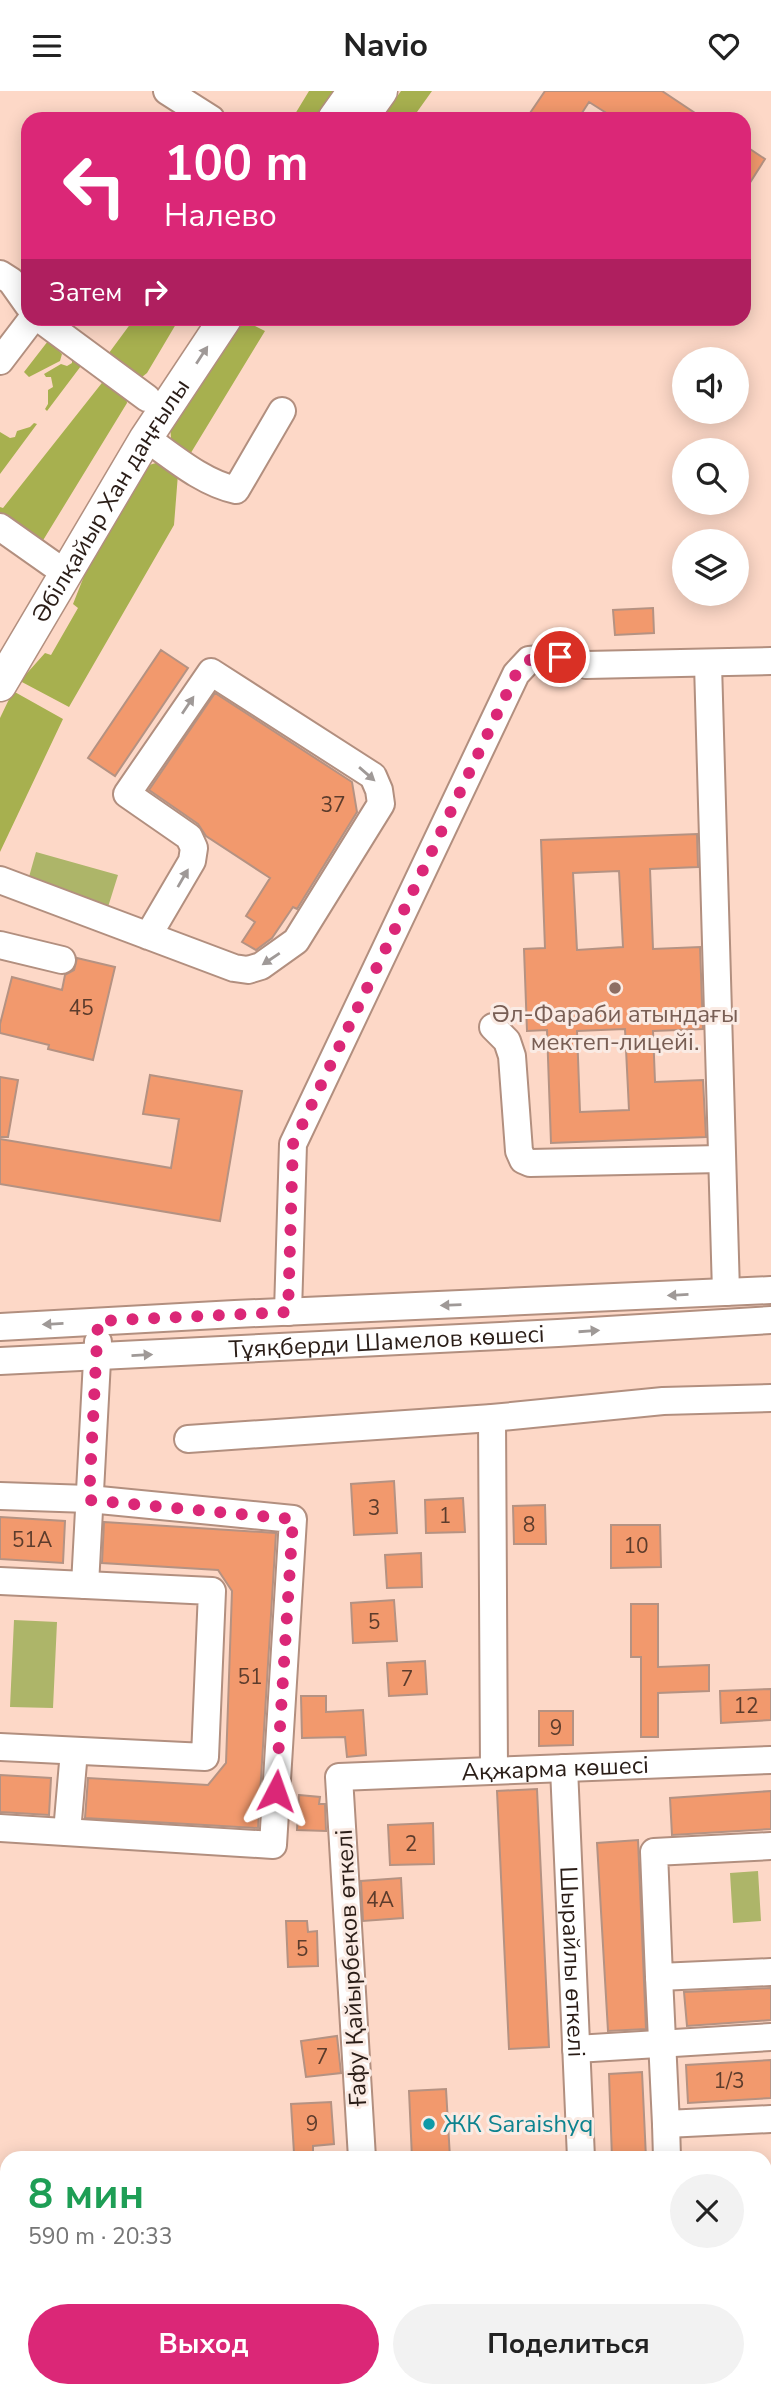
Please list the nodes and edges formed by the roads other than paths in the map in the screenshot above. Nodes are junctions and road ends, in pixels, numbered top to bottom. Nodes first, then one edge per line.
1 (167, 91) edge
2 (354, 91) edge
3 (381, 91) edge
4 (200, 112) edge
5 (339, 112) edge
6 (366, 112) edge
7 (0, 274) edge
8 (21, 296) edge
9 (27, 326) edge
10 (49, 326) edge
11 (194, 326) edge
12 (220, 326) edge
13 (0, 361) edge
14 (147, 398) junction
15 (282, 411) dead end
16 (146, 438) junction
17 (0, 527) edge
18 (56, 567) junction
19 (0, 641) edge
20 (771, 661) edge
21 (708, 664) junction
22 (0, 685) edge
23 (0, 880) edge
24 (148, 936) junction
25 (0, 945) edge
26 (62, 960) dead end
27 (493, 1027) dead end
28 (721, 1159) junction
29 (771, 1290) edge
30 (726, 1292) junction
31 (557, 1301) junction
32 (288, 1312) junction
33 (771, 1320) edge
34 (98, 1321) junction
35 (0, 1327) edge
36 (558, 1333) junction
37 (98, 1357) junction
38 (0, 1361) edge
39 (771, 1398) edge
40 (492, 1418) junction
41 (188, 1439) dead end
42 (0, 1496) edge
43 (89, 1500) junction
44 (0, 1581) edge
45 (85, 1585) junction
46 (0, 1747) edge
47 (74, 1751) junction
48 (771, 1760) edge
49 (564, 1768) junction
50 (494, 1770) junction
51 (339, 1777) joint
52 (0, 1828) edge
53 (67, 1832) junction
54 (771, 1846) edge
55 (771, 1972) edge
56 (659, 1977) junction
57 (771, 2037) edge
58 (663, 2043) junction
59 (576, 2049) junction
60 (771, 2119) edge
61 (666, 2124) junction
62 (362, 2151) edge
63 (581, 2151) edge
64 (667, 2151) edge

1 - 4 street
2 - 5 main road
3 - 6 main road
7 - 8 street
9 - 13 street
10 - 14 street
11 - 14 main road, Әбілқайыр Хан даңғылы
16 -> 12 main road, Әбілқайыр Хан даңғылы
14 - 18 main road, Әбілқайыр Хан даңғылы
15 - 16 street
16 - 18 main road, Әбілқайыр Хан даңғылы
17 - 18 street
18 - 19 main road, Әбілқайыр Хан даңғылы
18 - 22 main road, Әбілқайыр Хан даңғылы
20 - 21 street
21 - 28 street
21 - 32 street
23 - 24 street
24 -> 24 street
25 - 26 street
27 - 28 street
28 - 30 street
29 - 30 street, Тұяқберди Шамелов көшесі
30 -> 31 street, Тұяқберди Шамелов көшесі
31 -> 32 street, Тұяқберди Шамелов көшесі
31 - 36 street
32 - 34 street, Тұяқберди Шамелов көшесі
36 -> 33 street, Тұяқберди Шамелов көшесі
34 -> 35 street, Тұяқберди Шамелов көшесі
34 - 37 street
37 -> 36 street, Тұяқберди Шамелов көшесі
37 - 38 street, Тұяқберди Шамелов көшесі
37 - 43 street
39 - 40 street
40 - 41 street
40 - 50 street
42 - 43 street
43 - 45 street
43 - 53 street
44 - 45 street
45 - 47 street
46 - 47 street
47 - 53 street
48 - 49 street, Ақжарма көшесі
49 - 50 street, Ақжарма көшесі
49 - 59 street, Шырайлы өткелі
50 - 51 street, Ақжарма көшесі
51 - 62 street, Ғафу Қайырбеков өткелі
52 - 53 street
54 - 56 street
55 - 56 street
56 - 58 street
57 - 58 street
58 - 59 street
58 - 61 street
59 - 63 street, Шырайлы өткелі
60 - 61 street
61 - 64 street

